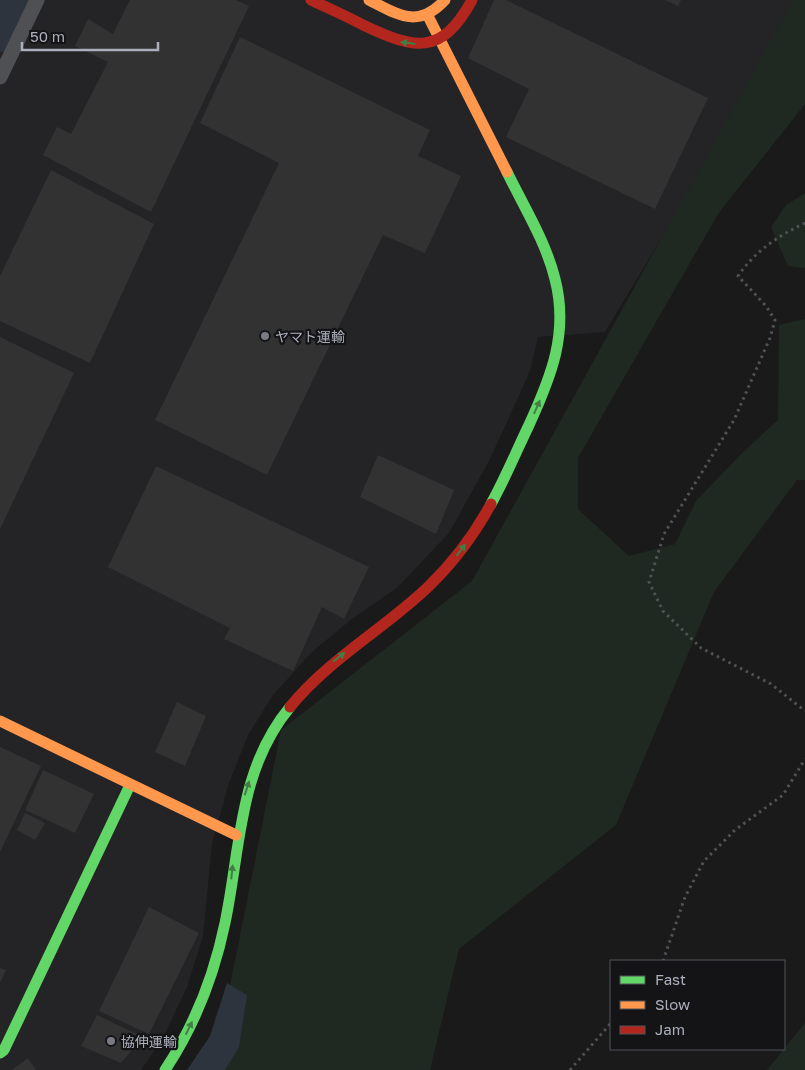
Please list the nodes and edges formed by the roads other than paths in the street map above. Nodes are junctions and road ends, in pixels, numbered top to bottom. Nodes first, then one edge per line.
1 (37, 0) edge
2 (311, 0) edge
3 (369, 0) edge
4 (445, 0) edge
5 (472, 0) edge
6 (428, 16) junction
7 (440, 38) junction
8 (0, 77) edge
9 (0, 721) edge
10 (130, 785) junction
11 (236, 835) junction
12 (0, 1053) edge
13 (165, 1070) edge

1 - 8 street
7 -> 2 street
3 - 6 street
4 - 6 street
5 - 7 street
6 - 7 street
11 -> 7 street
9 - 10 street
10 - 11 street
10 - 12 street
13 -> 11 street

